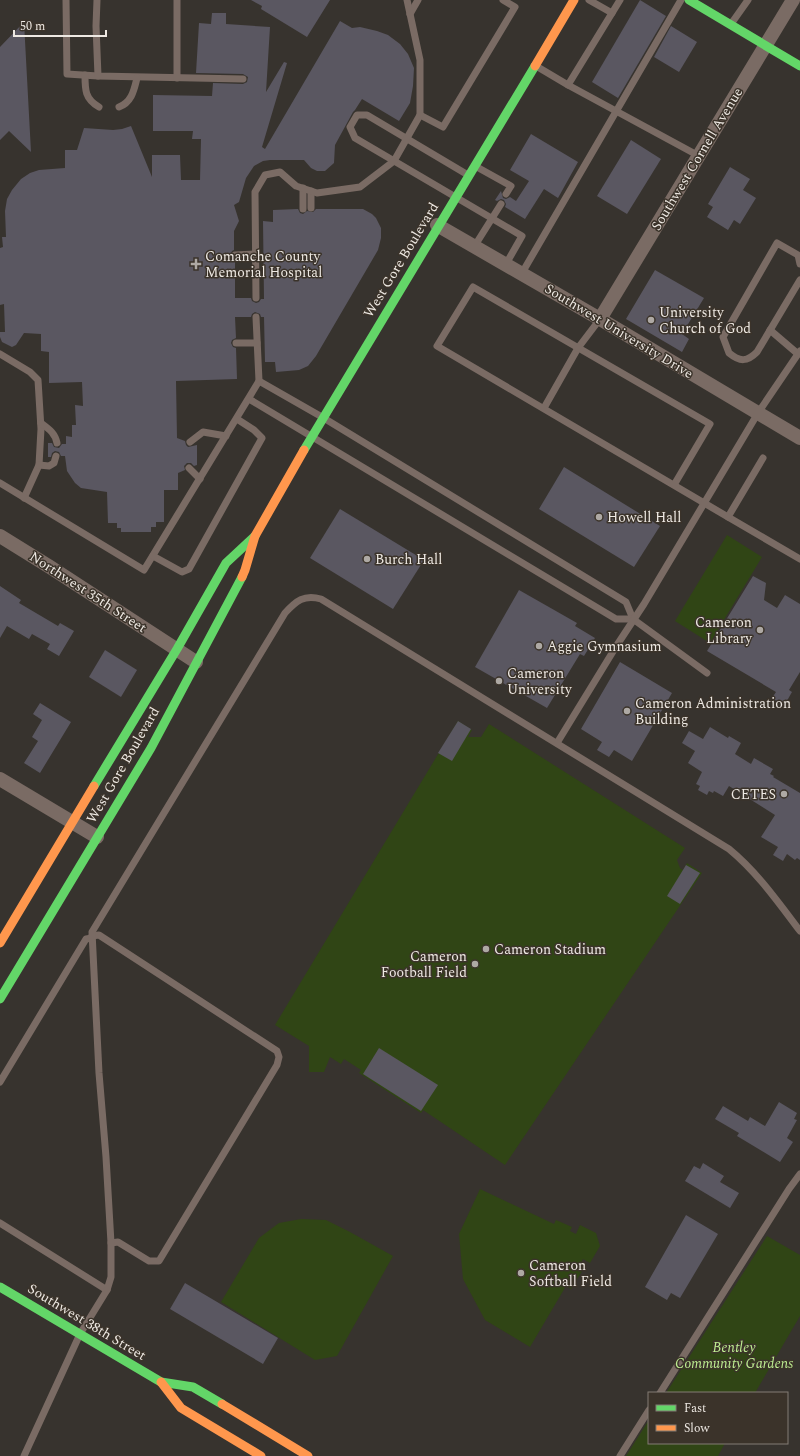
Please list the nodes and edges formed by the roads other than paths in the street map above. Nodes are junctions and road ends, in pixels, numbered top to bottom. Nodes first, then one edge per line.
1 (66, 0) edge
2 (97, 0) edge
3 (177, 0) edge
4 (407, 0) edge
5 (418, 0) edge
6 (503, 0) edge
7 (574, 0) edge
8 (589, 0) edge
9 (620, 0) edge
10 (681, 0) edge
11 (689, 0) edge
12 (748, 0) edge
13 (793, 0) edge
14 (612, 13) junction
15 (410, 14) junction
16 (730, 24) junction
17 (766, 45) junction
18 (535, 65) junction
19 (800, 66) edge
20 (85, 75) junction
21 (98, 76) junction
22 (137, 78) junction
23 (177, 78) junction
24 (243, 79) dead end
25 (568, 85) junction
26 (99, 107) dead end
27 (119, 107) dead end
28 (616, 111) junction
29 (420, 115) junction
30 (407, 138) junction
31 (699, 156) junction
32 (394, 161) junction
33 (474, 165) junction
34 (468, 175) junction
35 (303, 188) junction
36 (311, 191) junction
37 (506, 194) dead end
38 (455, 196) junction
39 (500, 204) dead end
40 (311, 208) dead end
41 (303, 209) dead end
42 (492, 218) junction
43 (437, 226) junction
44 (474, 247) junction
45 (255, 254) junction
46 (799, 254) edge
47 (235, 255) dead end
48 (506, 264) junction
49 (800, 264) edge
50 (522, 273) junction
51 (800, 280) edge
52 (256, 298) dead end
53 (256, 317) dead end
54 (600, 319) junction
55 (770, 330) junction
56 (236, 342) dead end
57 (257, 343) junction
58 (578, 348) junction
59 (799, 353) edge
60 (0, 354) edge
61 (259, 381) junction
62 (249, 399) junction
63 (544, 408) junction
64 (758, 413) junction
65 (322, 417) junction
66 (237, 419) junction
67 (41, 423) junction
68 (226, 436) junction
69 (312, 436) junction
70 (800, 438) edge
71 (190, 442) dead end
72 (57, 443) dead end
73 (56, 456) dead end
74 (763, 458) dead end
75 (39, 465) junction
76 (189, 468) dead end
77 (200, 479) junction
78 (0, 483) edge
79 (674, 485) junction
80 (24, 498) junction
81 (705, 503) junction
82 (728, 517) junction
83 (0, 536) edge
84 (255, 536) junction
85 (153, 556) junction
86 (800, 559) edge
87 (633, 619) junction
88 (176, 650) junction
89 (196, 662) junction
90 (707, 673) dead end
91 (557, 743) junction
92 (0, 779) edge
93 (72, 822) junction
94 (97, 837) junction
95 (800, 931) edge
96 (92, 937) junction
97 (0, 943) edge
98 (0, 999) edge
99 (0, 1082) edge
100 (800, 1174) edge
101 (0, 1222) edge
102 (111, 1243) junction
103 (0, 1286) edge
104 (107, 1290) junction
105 (80, 1334) junction
106 (161, 1382) junction
107 (661, 1392) edge
108 (648, 1412) edge
109 (24, 1456) edge
110 (261, 1456) edge
111 (308, 1456) edge
112 (620, 1456) edge

1 - 20 lane
2 - 21 lane
3 - 23 lane
4 - 15 lane
5 - 15 lane
6 - 29 lane
7 - 18 main road, West Gore Boulevard
8 - 14 lane
9 - 14 lane
10 - 28 lane
11 - 16 main road
12 - 16 lane
13 - 17 street, Southwest Cornell Avenue
14 - 25 lane
15 - 29 lane
16 - 17 main road
17 - 19 main road
17 - 31 street, Southwest Cornell Avenue
18 - 25 lane
18 - 33 main road, West Gore Boulevard
20 - 21 lane
20 - 26 lane
21 - 22 lane
22 - 23 lane
22 - 27 lane
23 - 24 lane
25 - 28 lane
28 - 31 lane
28 - 50 lane
29 - 30 lane
30 - 32 lane
30 - 32 lane
30 - 34 lane
31 - 54 street, Southwest Cornell Avenue
32 - 36 lane
32 - 38 lane
33 - 34 main road, West Gore Boulevard
33 - 37 lane
34 - 38 main road, West Gore Boulevard
35 - 36 lane
35 - 41 lane
35 - 45 lane
36 - 40 lane
38 - 42 lane
38 - 43 main road, West Gore Boulevard
39 - 42 lane
42 - 44 lane
42 - 48 lane
43 - 44 street, Southwest University Drive
43 - 65 main road, West Gore Boulevard
44 - 48 street, Southwest University Drive
45 - 47 lane
45 - 52 lane
46 - 49 lane
46 - 55 lane
48 - 50 street, Southwest University Drive
50 - 54 street, Southwest University Drive
51 - 55 lane
53 - 57 lane
54 - 58 lane
54 - 64 street, Southwest University Drive
55 - 59 lane
56 - 57 lane
57 - 61 lane
58 - 63 lane
58 - 63 lane
58 - 79 lane
59 - 64 lane
60 - 67 lane
61 - 62 lane
61 - 65 lane
62 - 66 lane
62 - 69 lane
63 - 79 lane
64 - 70 street, Southwest University Drive
64 - 81 lane
65 - 69 main road, West Gore Boulevard
65 - 87 lane
66 - 68 lane
66 - 85 lane
67 - 72 lane
67 - 75 lane
68 - 71 lane
68 - 77 lane
69 - 84 main road, West Gore Boulevard
69 - 87 lane
73 - 75 lane
74 - 82 lane
75 - 80 lane
76 - 77 lane
77 - 85 lane
78 - 80 lane
79 - 81 lane
80 - 85 lane
81 - 82 lane
81 - 87 lane
82 - 86 lane
83 - 88 street, Northwest 35th Street
84 - 88 main road, West Gore Boulevard
84 - 89 main road, West Gore Boulevard
87 - 90 lane
87 - 91 lane
88 - 89 street, Northwest 35th Street
88 - 93 main road, West Gore Boulevard
89 - 94 main road, West Gore Boulevard
91 - 95 lane
91 - 96 lane
92 - 93 street
93 - 94 street
93 - 97 main road, West Gore Boulevard
94 - 98 main road, West Gore Boulevard
96 - 99 lane
96 - 102 lane
96 - 102 lane
100 - 107 lane
101 - 104 lane
102 - 104 lane
103 - 105 main road, Southwest 38th Street
104 - 105 lane
105 - 106 main road, Southwest 38th Street
105 - 109 lane
106 - 110 main road, Southwest 38th Street
106 - 111 main road, Southwest 38th Street
108 - 112 lane

